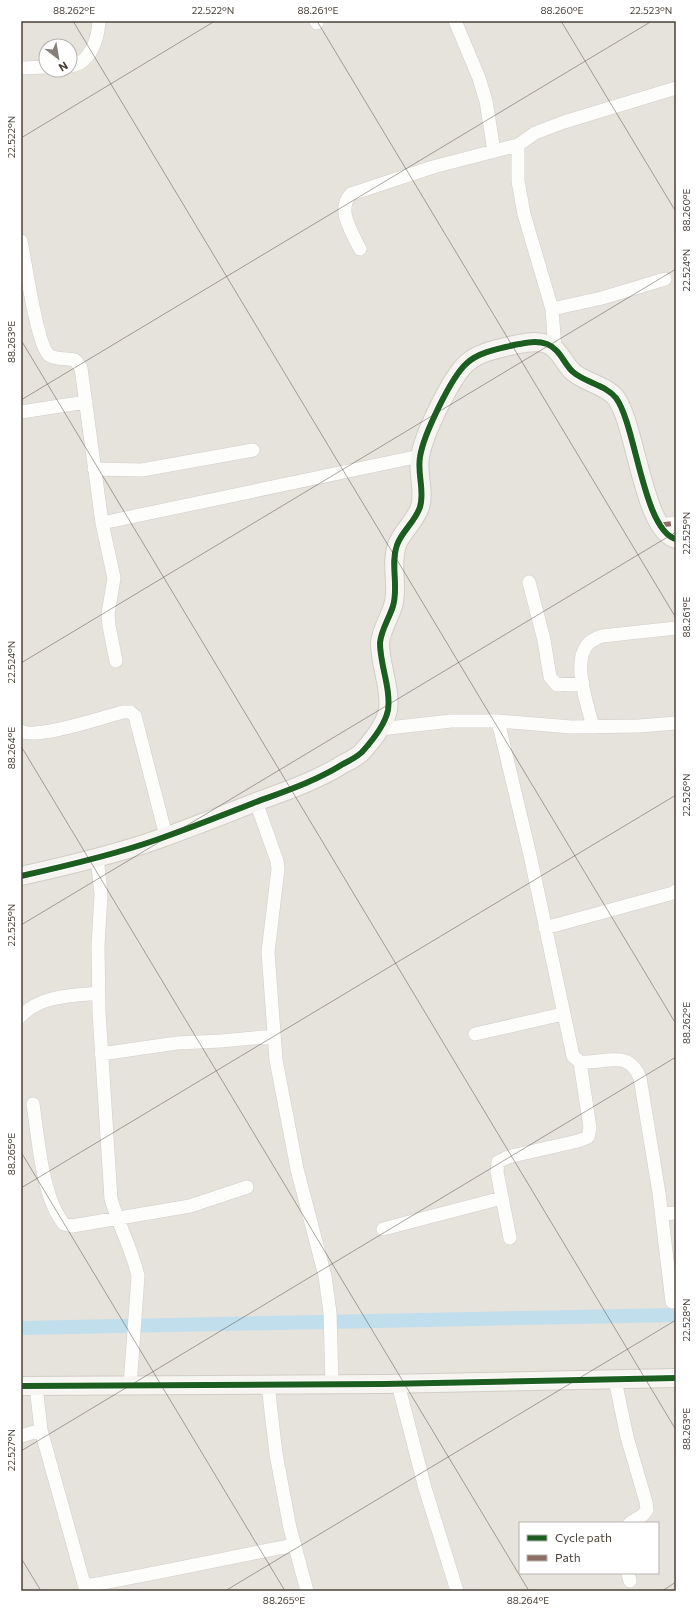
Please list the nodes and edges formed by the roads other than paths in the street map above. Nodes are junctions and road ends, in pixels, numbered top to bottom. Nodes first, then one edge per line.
1 (99, 21) edge
2 (455, 21) edge
3 (78, 65) edge
4 (38, 67) edge
5 (21, 68) edge
6 (676, 88) edge
7 (518, 145) junction
8 (494, 151) junction
9 (21, 241) edge
10 (360, 249) dead end
11 (665, 279) dead end
12 (552, 309) junction
13 (556, 350) junction
14 (86, 402) junction
15 (21, 412) edge
16 (253, 450) dead end
17 (420, 456) junction
18 (94, 469) junction
19 (102, 523) junction
20 (668, 524) edge
21 (676, 539) edge
22 (529, 582) dead end
23 (676, 628) edge
24 (116, 661) dead end
25 (583, 683) junction
26 (498, 721) junction
27 (676, 723) edge
28 (593, 727) junction
29 (380, 728) junction
30 (21, 730) edge
31 (256, 802) junction
32 (166, 836) junction
33 (97, 857) junction
34 (21, 876) edge
35 (676, 891) edge
36 (545, 928) junction
37 (98, 993) junction
38 (563, 1014) junction
39 (21, 1016) edge
40 (475, 1034) dead end
41 (274, 1036) junction
42 (101, 1054) junction
43 (580, 1062) junction
44 (33, 1104) dead end
45 (247, 1187) dead end
46 (502, 1198) junction
47 (676, 1212) edge
48 (662, 1214) junction
49 (116, 1219) junction
50 (383, 1229) dead end
51 (510, 1238) dead end
52 (672, 1302) dead end
53 (676, 1378) edge
54 (130, 1379) junction
55 (615, 1380) junction
56 (332, 1384) junction
57 (398, 1384) junction
58 (268, 1385) junction
59 (29, 1386) edge
60 (40, 1430) junction
61 (21, 1436) edge
62 (632, 1522) edge
63 (295, 1545) junction
64 (86, 1589) edge
65 (307, 1591) edge
66 (456, 1591) edge

1 - 3 street
2 - 8 street
4 - 5 street
6 - 7 street
7 - 8 street
7 - 12 street
8 - 10 street
9 - 14 street
11 - 12 street
12 - 13 street
13 - 17 street
13 - 20 street
14 - 15 street
14 - 18 street
16 - 18 street
17 - 19 street
17 - 29 street
18 - 19 street
19 - 24 street
20 - 21 street
22 - 25 street
23 - 25 street
25 - 28 street
26 - 28 street
26 - 29 street
26 - 36 street
27 - 28 street
29 - 31 street
30 - 32 street
31 - 32 street
31 - 41 street
32 - 33 street
33 - 34 street
33 - 37 street
35 - 36 street
36 - 38 street
37 - 39 street
37 - 42 street
38 - 40 street
38 - 43 street
41 - 42 street
41 - 56 street
42 - 49 street
43 - 46 street
43 - 48 street
44 - 49 street
45 - 49 street
46 - 50 street
46 - 51 street
47 - 48 street
48 - 52 street
49 - 54 street
53 - 55 street
54 - 58 street
54 - 59 street
55 - 57 street
55 - 62 street
56 - 57 street
56 - 58 street
57 - 66 street
58 - 63 street
59 - 60 street
60 - 61 street
60 - 64 street
63 - 64 street
63 - 65 street

